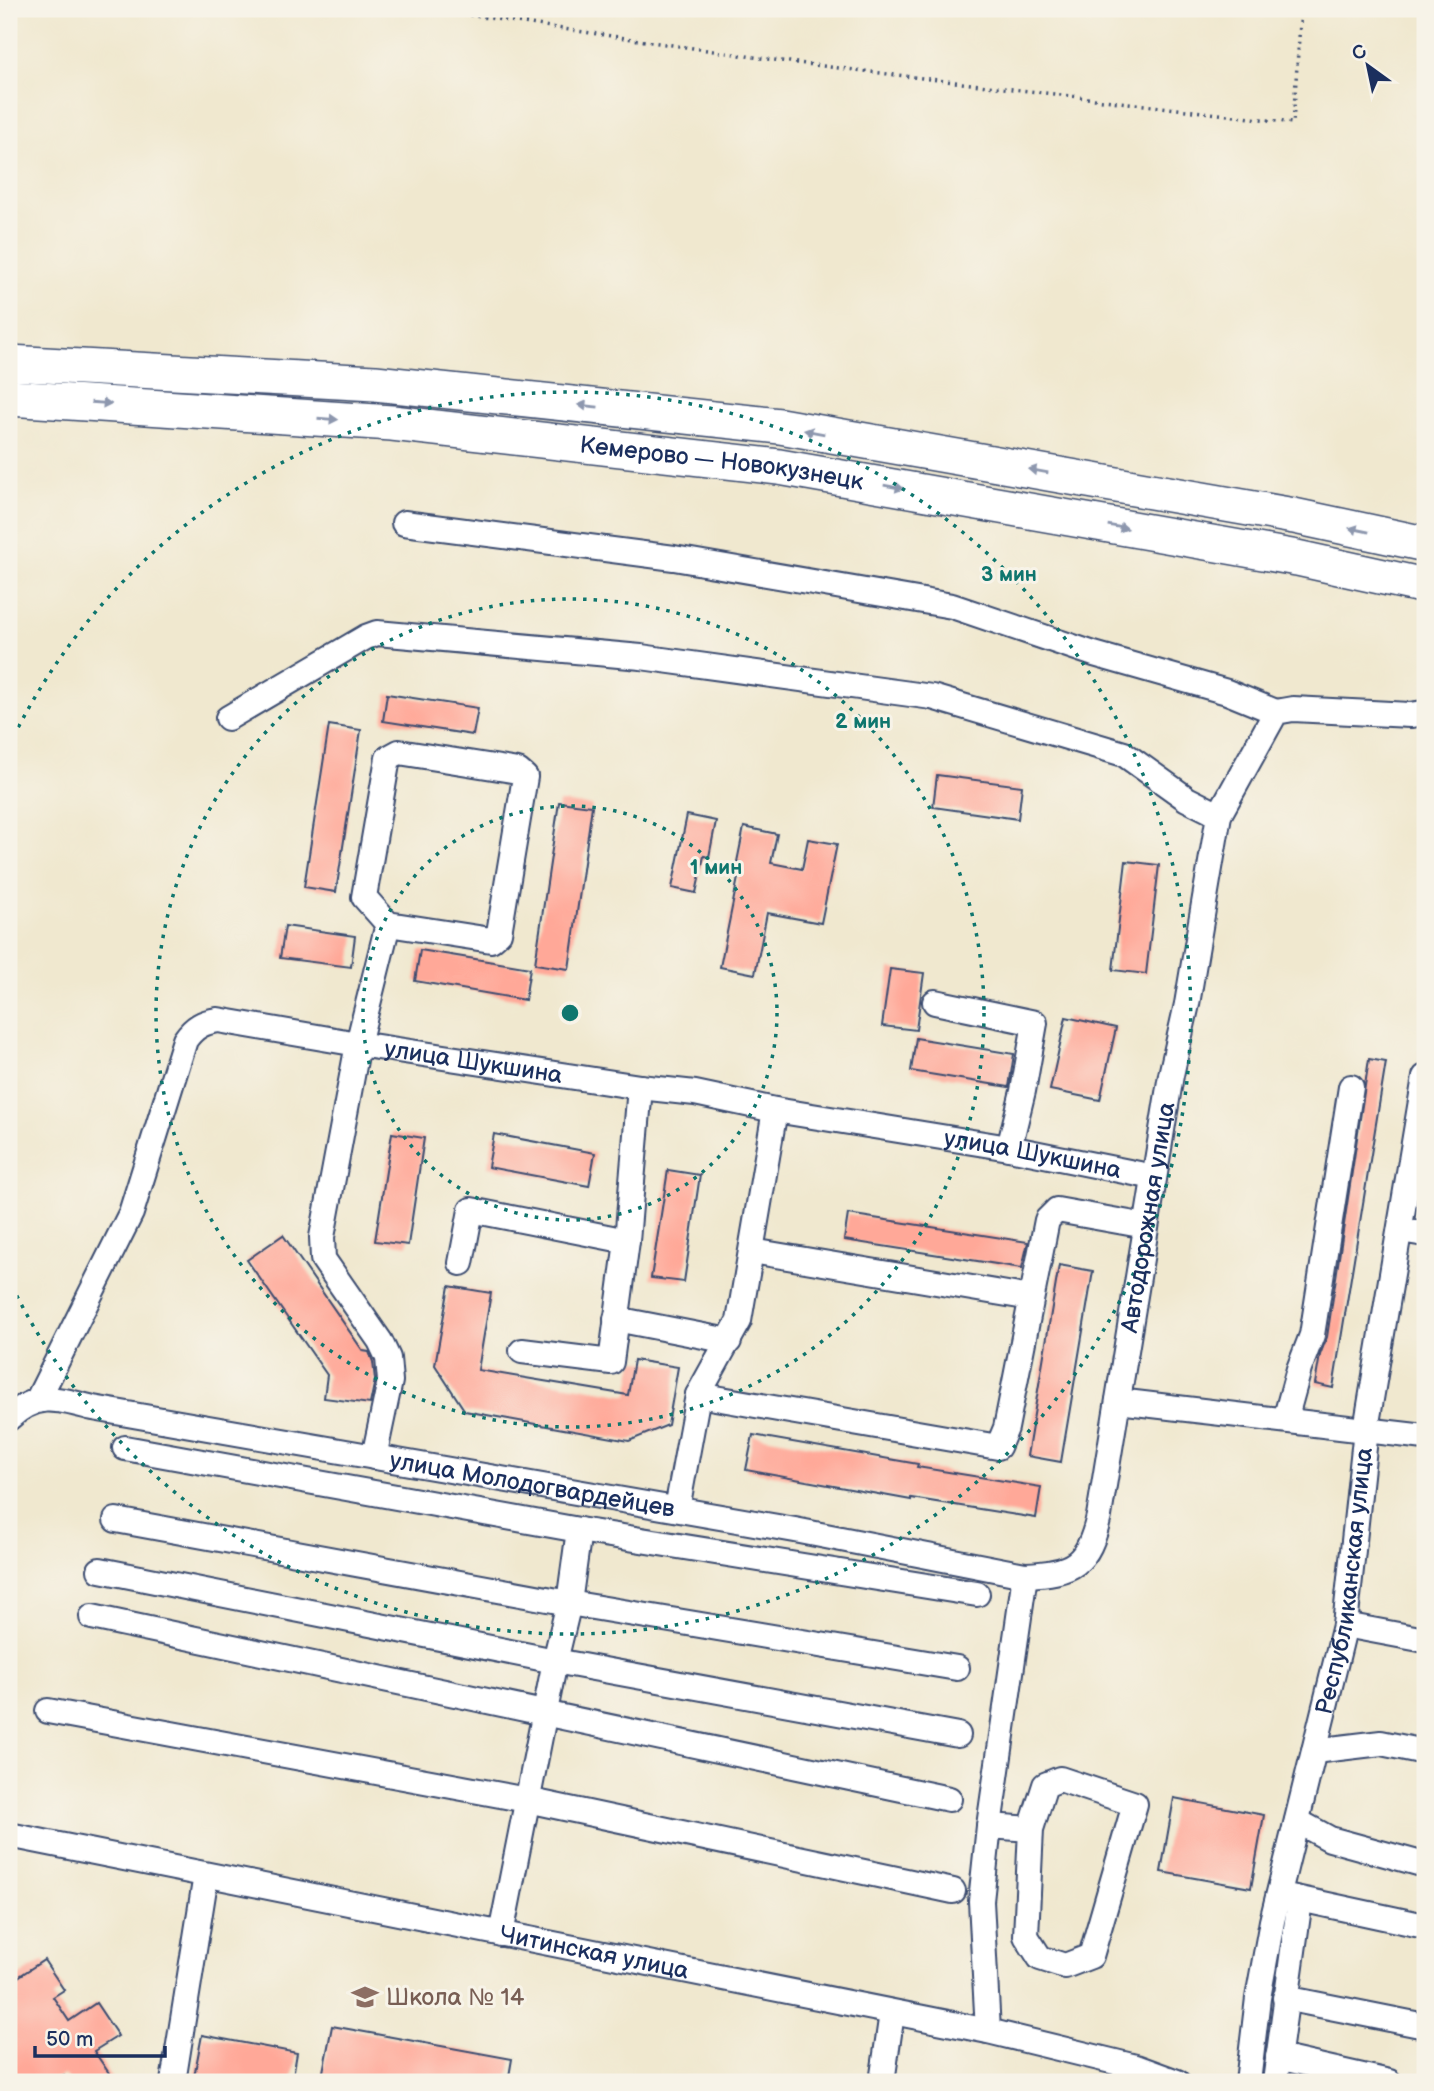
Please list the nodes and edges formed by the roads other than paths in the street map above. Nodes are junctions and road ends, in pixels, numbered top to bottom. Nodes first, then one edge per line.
1 (9, 351) edge
2 (9, 363) edge
3 (53, 365) junction
4 (9, 398) edge
5 (64, 400) junction
6 (9, 412) edge
7 (404, 523) dead end
8 (1425, 544) edge
9 (1425, 586) edge
10 (1276, 712) junction
11 (1425, 713) edge
12 (228, 718) dead end
13 (1219, 815) junction
14 (388, 924) junction
15 (935, 1002) dead end
16 (358, 1044) junction
17 (1425, 1077) edge
18 (640, 1087) junction
19 (1351, 1087) dead end
20 (775, 1110) junction
21 (1009, 1148) junction
22 (1154, 1177) junction
23 (1146, 1226) junction
24 (1401, 1230) junction
25 (1425, 1234) edge
26 (627, 1241) junction
27 (752, 1251) junction
28 (461, 1263) dead end
29 (1031, 1298) junction
30 (616, 1319) junction
31 (729, 1341) junction
32 (522, 1351) dead end
33 (698, 1395) junction
34 (38, 1399) junction
35 (1118, 1401) junction
36 (9, 1418) edge
37 (1285, 1420) junction
38 (1366, 1429) junction
39 (1425, 1437) edge
40 (125, 1448) dead end
41 (374, 1457) junction
42 (677, 1510) junction
43 (116, 1520) dead end
44 (579, 1530) junction
45 (100, 1570) dead end
46 (1025, 1575) junction
47 (977, 1594) dead end
48 (569, 1603) junction
49 (92, 1618) dead end
50 (1345, 1625) junction
51 (1425, 1640) edge
52 (555, 1661) junction
53 (957, 1668) dead end
54 (48, 1711) dead end
55 (545, 1712) junction
56 (958, 1735) dead end
57 (1314, 1751) junction
58 (1425, 1752) edge
59 (949, 1799) dead end
60 (527, 1800) junction
61 (1297, 1821) junction
62 (989, 1826) junction
63 (1031, 1829) junction
64 (9, 1835) edge
65 (1425, 1866) edge
66 (205, 1874) junction
67 (953, 1891) dead end
68 (1289, 1897) junction
69 (1425, 1926) edge
70 (501, 1934) junction
71 (1285, 1998) junction
72 (892, 2013) junction
73 (1425, 2026) edge
74 (988, 2031) junction
75 (1278, 2057) junction
76 (1165, 2080) edge
77 (173, 2082) edge
78 (882, 2082) edge
79 (1248, 2082) edge
80 (1275, 2082) edge
81 (1389, 2082) edge

1 - 3 street
2 - 3 highway, Кемерово — Новокузнецк
8 -> 3 highway, Кемерово — Новокузнецк
4 - 5 highway, Кемерово — Новокузнецк
5 - 6 street
5 -> 9 highway, Кемерово — Новокузнецк
7 - 10 street
10 - 11 street
10 - 13 street, Автодорожная улица
12 - 13 street
13 - 22 street, Автодорожная улица
14 - 14 street
14 - 16 street
15 - 21 street
16 - 18 street, улица Шукшина
16 - 34 street, улица Шукшина
16 - 41 street
17 - 24 street, Республиканская улица
18 - 20 street, улица Шукшина
18 - 26 street
19 - 37 street
20 - 21 street, улица Шукшина
20 - 27 street
21 - 22 street, улица Шукшина
22 - 23 street, Автодорожная улица
23 - 29 street
23 - 35 street, Автодорожная улица
24 - 25 street
24 - 38 street, Республиканская улица
26 - 28 street
26 - 30 street
27 - 29 street
27 - 31 street
29 - 33 street
30 - 31 street
30 - 32 street
31 - 33 street
33 - 42 street
34 - 36 street
34 - 41 street, улица Молодогвардейцев
35 - 37 street
35 - 46 street, Автодорожная улица
37 - 38 street
38 - 39 street
38 - 50 street, Республиканская улица
40 - 44 street
41 - 42 street, улица Молодогвардейцев
42 - 46 street, улица Молодогвардейцев
43 - 48 street
44 - 47 street
44 - 48 street
45 - 52 street
46 - 62 street
48 - 52 street
48 - 53 street
49 - 55 street
50 - 51 street
50 - 57 street, Республиканская улица
52 - 55 street
52 - 56 street
54 - 60 street
55 - 59 street
55 - 60 street
57 - 58 street
57 - 61 street, Республиканская улица
60 - 67 street
60 - 70 street
61 - 65 street
61 - 68 street, Республиканская улица
62 - 63 street
62 - 74 street
63 - 63 street
64 - 66 street, Читинская улица
66 - 70 street, Читинская улица
66 - 77 street
68 - 69 street
68 - 71 street
68 - 79 street, Республиканская улица
70 - 72 street, Читинская улица
71 - 73 street
71 - 75 street
72 - 74 street, Читинская улица
72 - 78 street
74 - 76 street, Читинская улица
75 - 80 street
75 - 81 street

